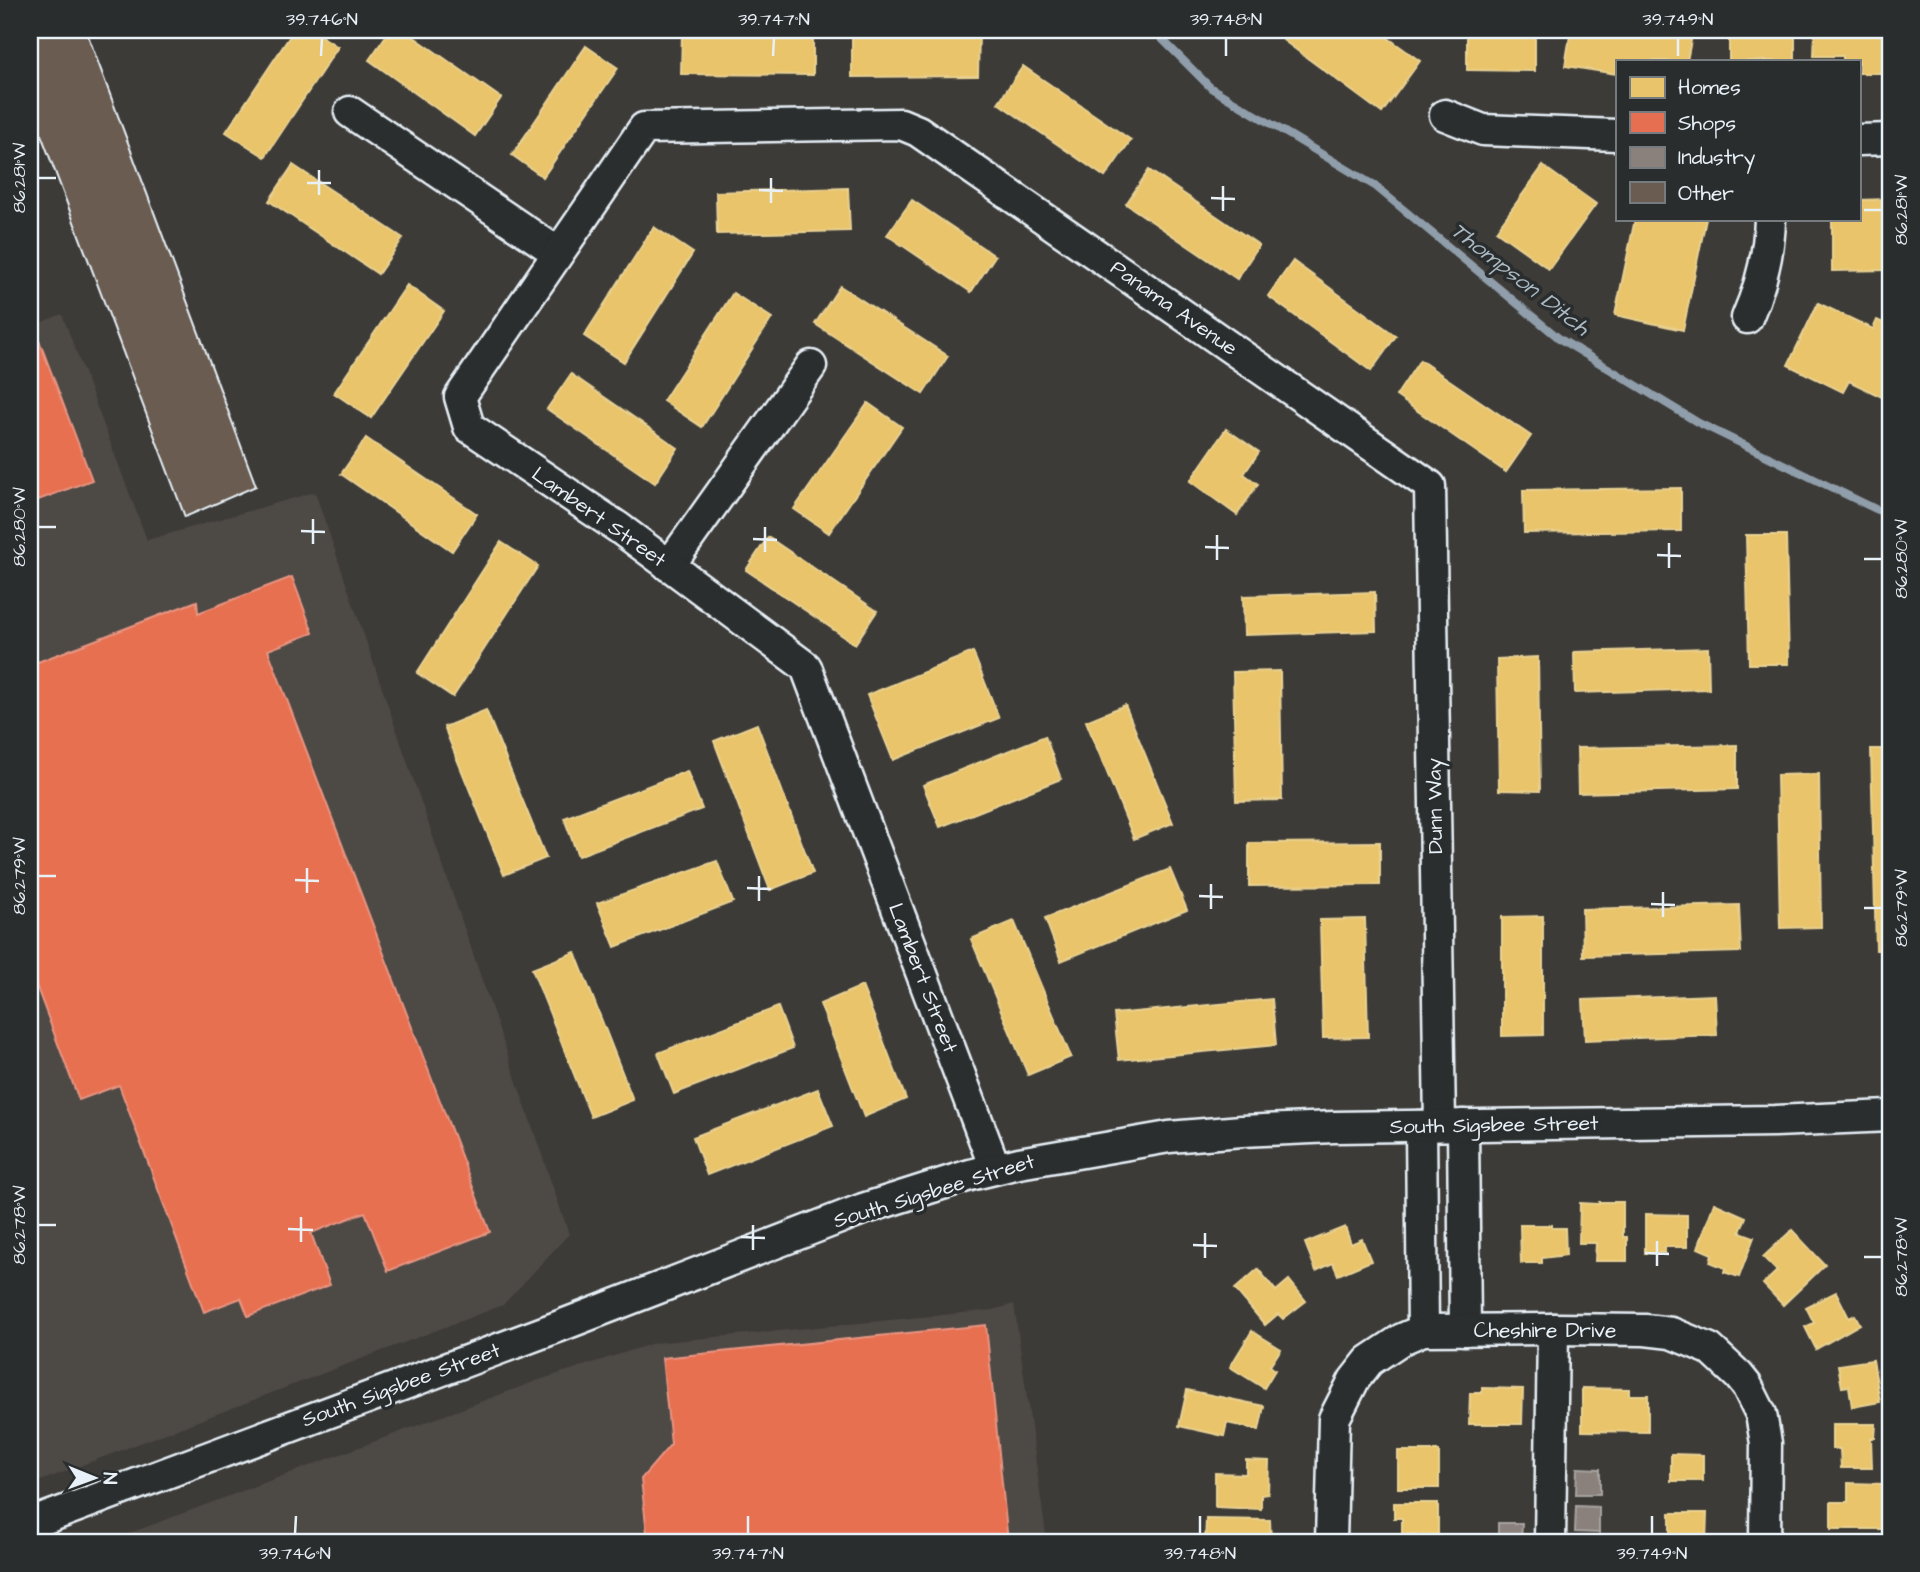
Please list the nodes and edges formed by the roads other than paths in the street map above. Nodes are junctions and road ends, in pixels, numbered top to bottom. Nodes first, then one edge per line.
1 (350, 112) dead end
2 (1445, 115) dead end
3 (918, 131) joint
4 (1616, 135) edge
5 (1890, 139) edge
6 (1860, 140) edge
7 (1770, 220) edge
8 (558, 253) junction
9 (1746, 318) dead end
10 (811, 366) dead end
11 (1430, 486) joint
12 (669, 566) junction
13 (1890, 1116) edge
14 (1441, 1125) junction
15 (995, 1168) junction
16 (1553, 1329) junction
17 (1423, 1330) junction
18 (1465, 1330) junction
19 (30, 1524) edge
20 (1331, 1542) edge
21 (1550, 1542) edge
22 (1765, 1542) edge

1 - 8 street
2 - 4 street
3 - 8 street, Lambert Street
3 - 11 street, Panama Avenue
5 - 6 street
7 - 9 street
8 - 12 street, Lambert Street
10 - 12 street
11 - 14 street, Dunn Way
12 - 15 street, Lambert Street
13 - 14 street, South Sigsbee Street
14 - 15 street, South Sigsbee Street
14 - 17 street
14 - 18 street
15 - 19 street, South Sigsbee Street
16 - 18 street, Cheshire Drive
16 - 21 street
16 - 22 street, Cheshire Drive
17 - 18 street, Cheshire Drive
17 - 20 street, Cheshire Drive

